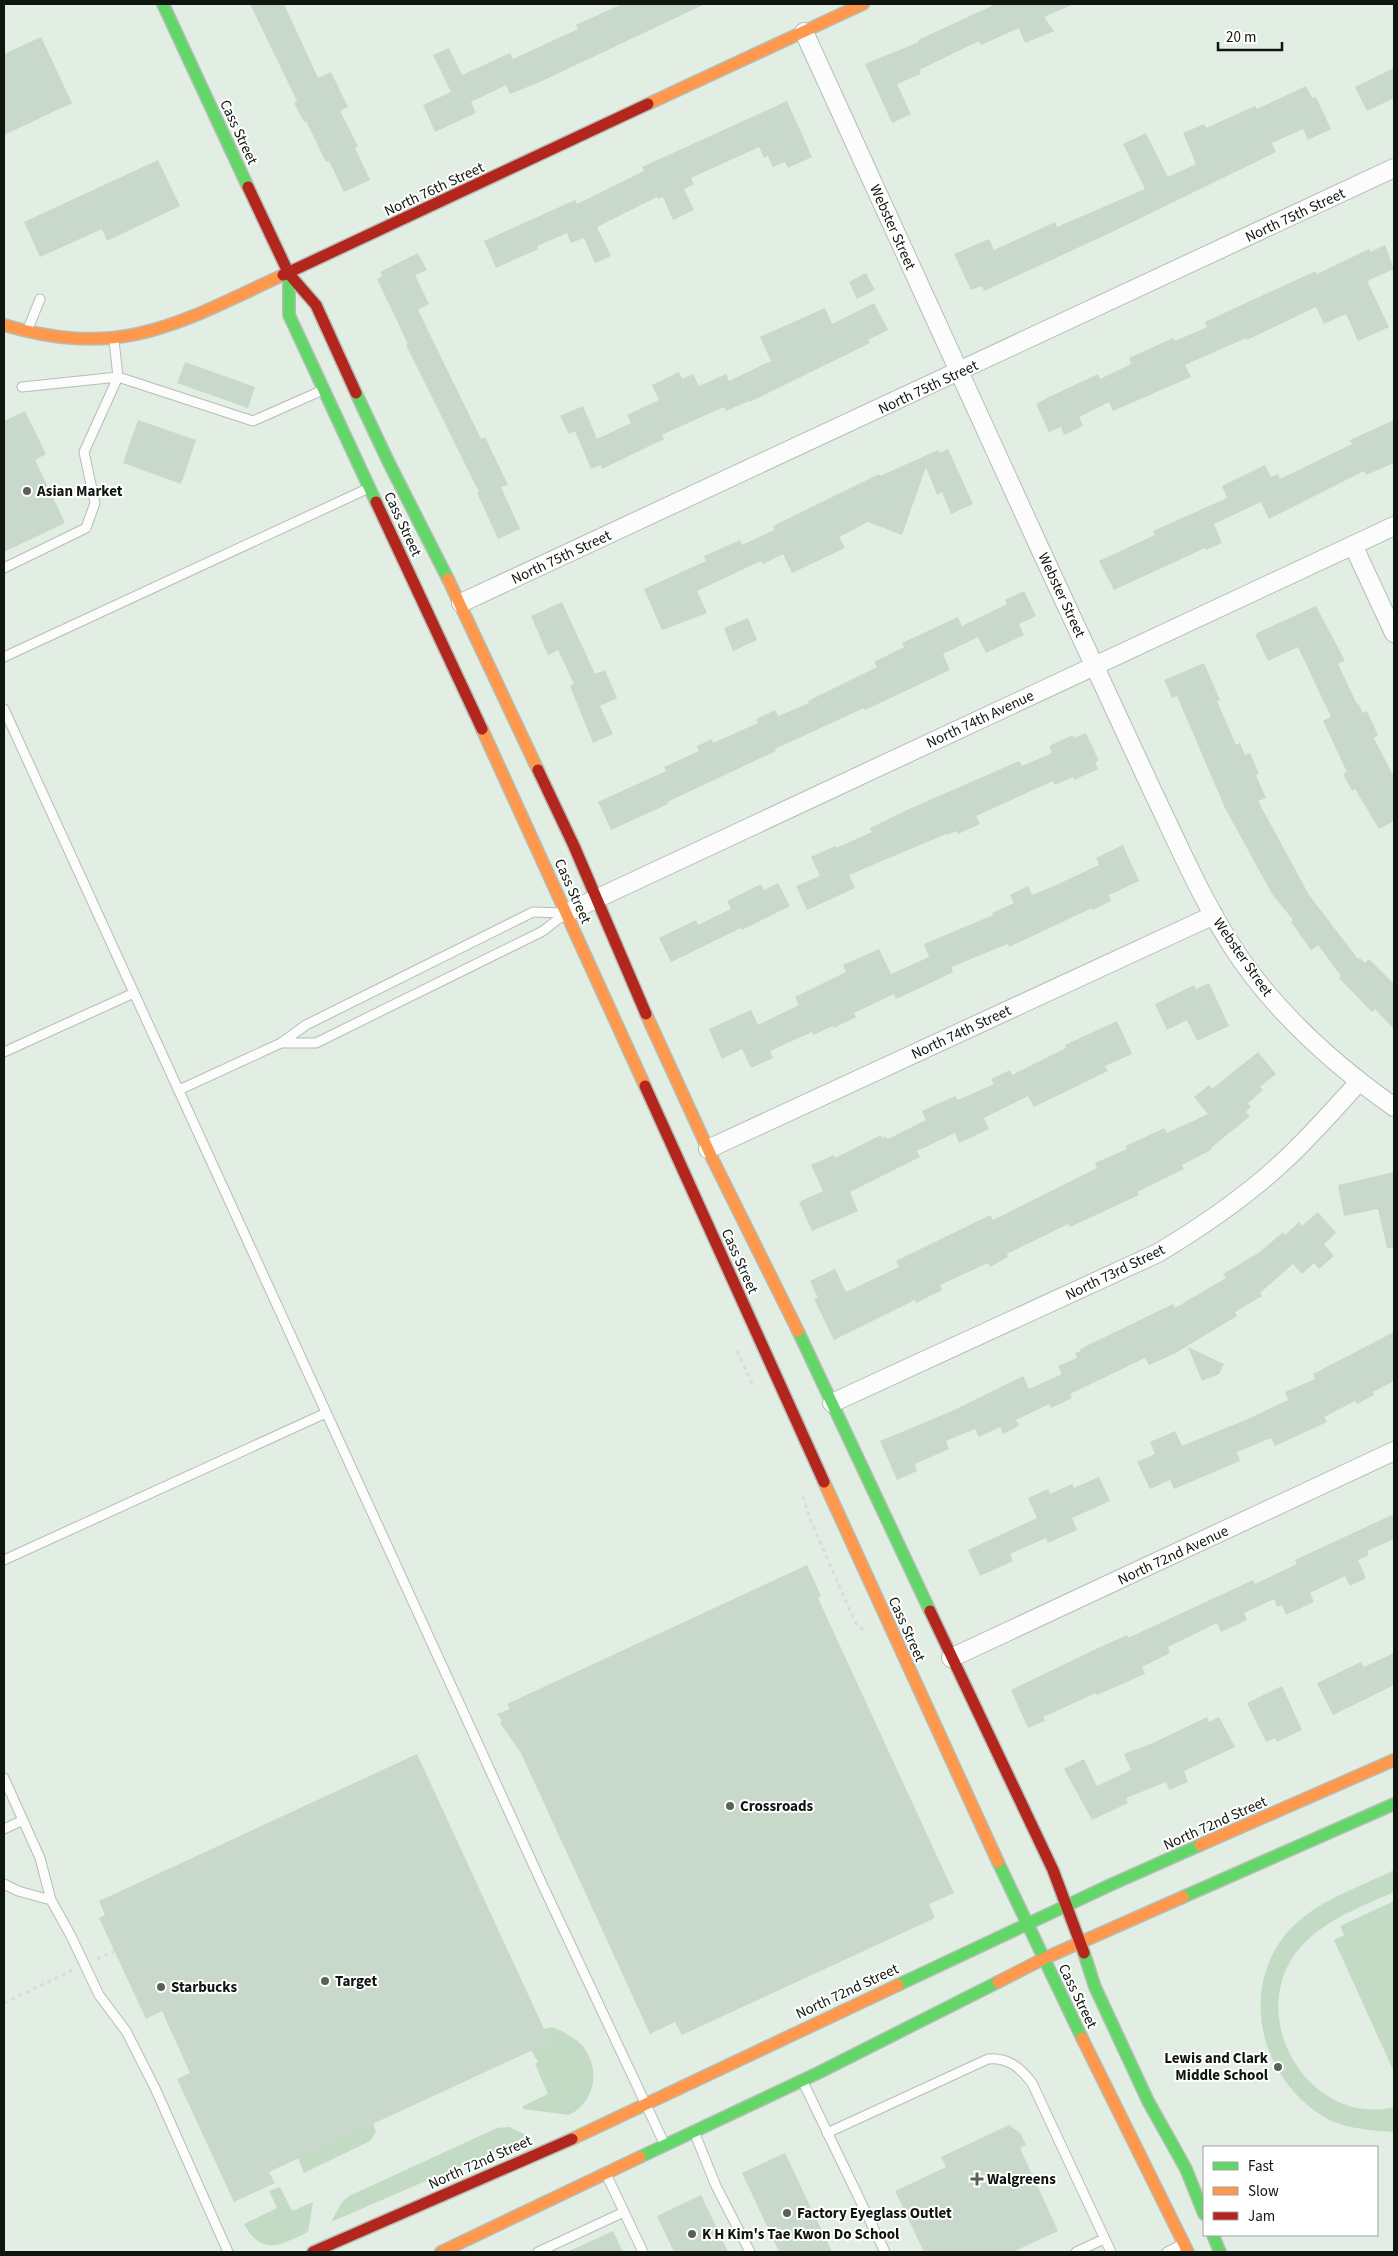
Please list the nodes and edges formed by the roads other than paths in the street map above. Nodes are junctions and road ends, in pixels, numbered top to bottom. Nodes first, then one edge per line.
1 (163, 4) edge
2 (863, 4) edge
3 (804, 32) junction
4 (1394, 168) edge
5 (289, 274) junction
6 (40, 299) dead end
7 (4, 325) edge
8 (26, 332) junction
9 (114, 339) junction
10 (959, 372) junction
11 (118, 377) junction
12 (22, 387) dead end
13 (324, 390) junction
14 (370, 488) junction
15 (1394, 526) edge
16 (1353, 545) junction
17 (4, 568) edge
18 (461, 604) junction
19 (1394, 633) edge
20 (4, 657) edge
21 (1094, 666) junction
22 (4, 709) edge
23 (595, 899) junction
24 (566, 912) junction
25 (1214, 915) junction
26 (134, 993) junction
27 (281, 1042) junction
28 (4, 1052) edge
29 (1359, 1082) junction
30 (178, 1090) junction
31 (1394, 1107) edge
32 (708, 1149) junction
33 (832, 1403) junction
34 (326, 1413) junction
35 (1394, 1451) edge
36 (4, 1560) edge
37 (951, 1658) junction
38 (1394, 1760) edge
39 (4, 1778) edge
40 (1394, 1804) edge
41 (23, 1820) junction
42 (4, 1830) edge
43 (4, 1884) edge
44 (51, 1900) junction
45 (1068, 1905) junction
46 (1026, 1923) junction
47 (1080, 1942) junction
48 (1043, 1959) junction
49 (802, 2081) junction
50 (645, 2104) junction
51 (694, 2132) junction
52 (827, 2133) junction
53 (665, 2146) junction
54 (606, 2174) junction
55 (624, 2212) junction
56 (1203, 2212) edge
57 (1213, 2236) edge
58 (1104, 2239) junction
59 (1186, 2248) edge
60 (228, 2252) edge
61 (313, 2252) edge
62 (441, 2252) edge
63 (538, 2252) edge
64 (643, 2252) edge
65 (750, 2252) edge
66 (885, 2252) edge
67 (1076, 2252) edge
68 (1111, 2252) edge
69 (1167, 2252) edge
70 (1220, 2252) edge

1 - 5 main road, Cass Street
2 - 3 main road, North 76th Street
3 - 5 main road, North 76th Street
3 - 10 street, Webster Street
4 - 10 street, North 75th Street
5 - 9 main road, North 76th Street
5 - 13 main road, Cass Street
5 - 18 main road, Cass Street
6 - 8 lane
7 - 8 main road, North 76th Street
8 - 9 main road, North 76th Street
9 - 11 lane
10 - 18 street, North 75th Street
10 - 21 street, Webster Street
11 - 12 lane
11 - 13 lane
11 - 17 lane
13 - 14 main road, Cass Street
14 - 20 lane
14 - 24 main road, Cass Street
15 - 16 street, North 74th Avenue
16 - 19 street
16 - 21 street, North 74th Avenue
18 - 23 main road, Cass Street
21 - 23 street, North 74th Avenue
21 - 25 street, Webster Street
22 - 26 lane
23 - 24 street, North 74th Avenue
23 - 32 main road, Cass Street
24 - 27 lane
24 - 27 lane
24 - 46 main road, Cass Street
25 - 29 street, Webster Street
25 - 32 street, North 74th Street
26 - 28 lane
26 - 30 lane
27 - 30 lane
29 - 31 street, Webster Street
29 - 33 street, North 73rd Street
30 - 34 lane
32 - 33 main road, Cass Street
33 - 37 main road, Cass Street
34 - 36 lane
34 - 50 lane
35 - 37 street, North 72nd Avenue
37 - 45 main road, Cass Street
38 - 45 main road, North 72nd Street
39 - 41 lane
40 - 47 main road
41 - 42 lane
41 - 44 lane
43 - 44 lane
44 - 60 lane
45 - 46 main road, North 72nd Street
45 - 47 main road, Cass Street
46 - 48 main road, Cass Street
46 - 50 main road, North 72nd Street
47 - 48 main road
47 - 56 main road, Cass Street
48 - 49 main road
48 - 59 main road, Cass Street
49 - 51 main road
49 - 52 lane
50 - 53 lane
50 - 61 main road, North 72nd Street
51 - 53 main road
51 - 65 lane
52 - 58 lane
52 - 66 lane
53 - 54 main road
54 - 55 lane
54 - 62 main road
55 - 63 lane
55 - 64 lane
57 - 70 main road
58 - 67 lane
58 - 68 lane
59 - 69 lane

